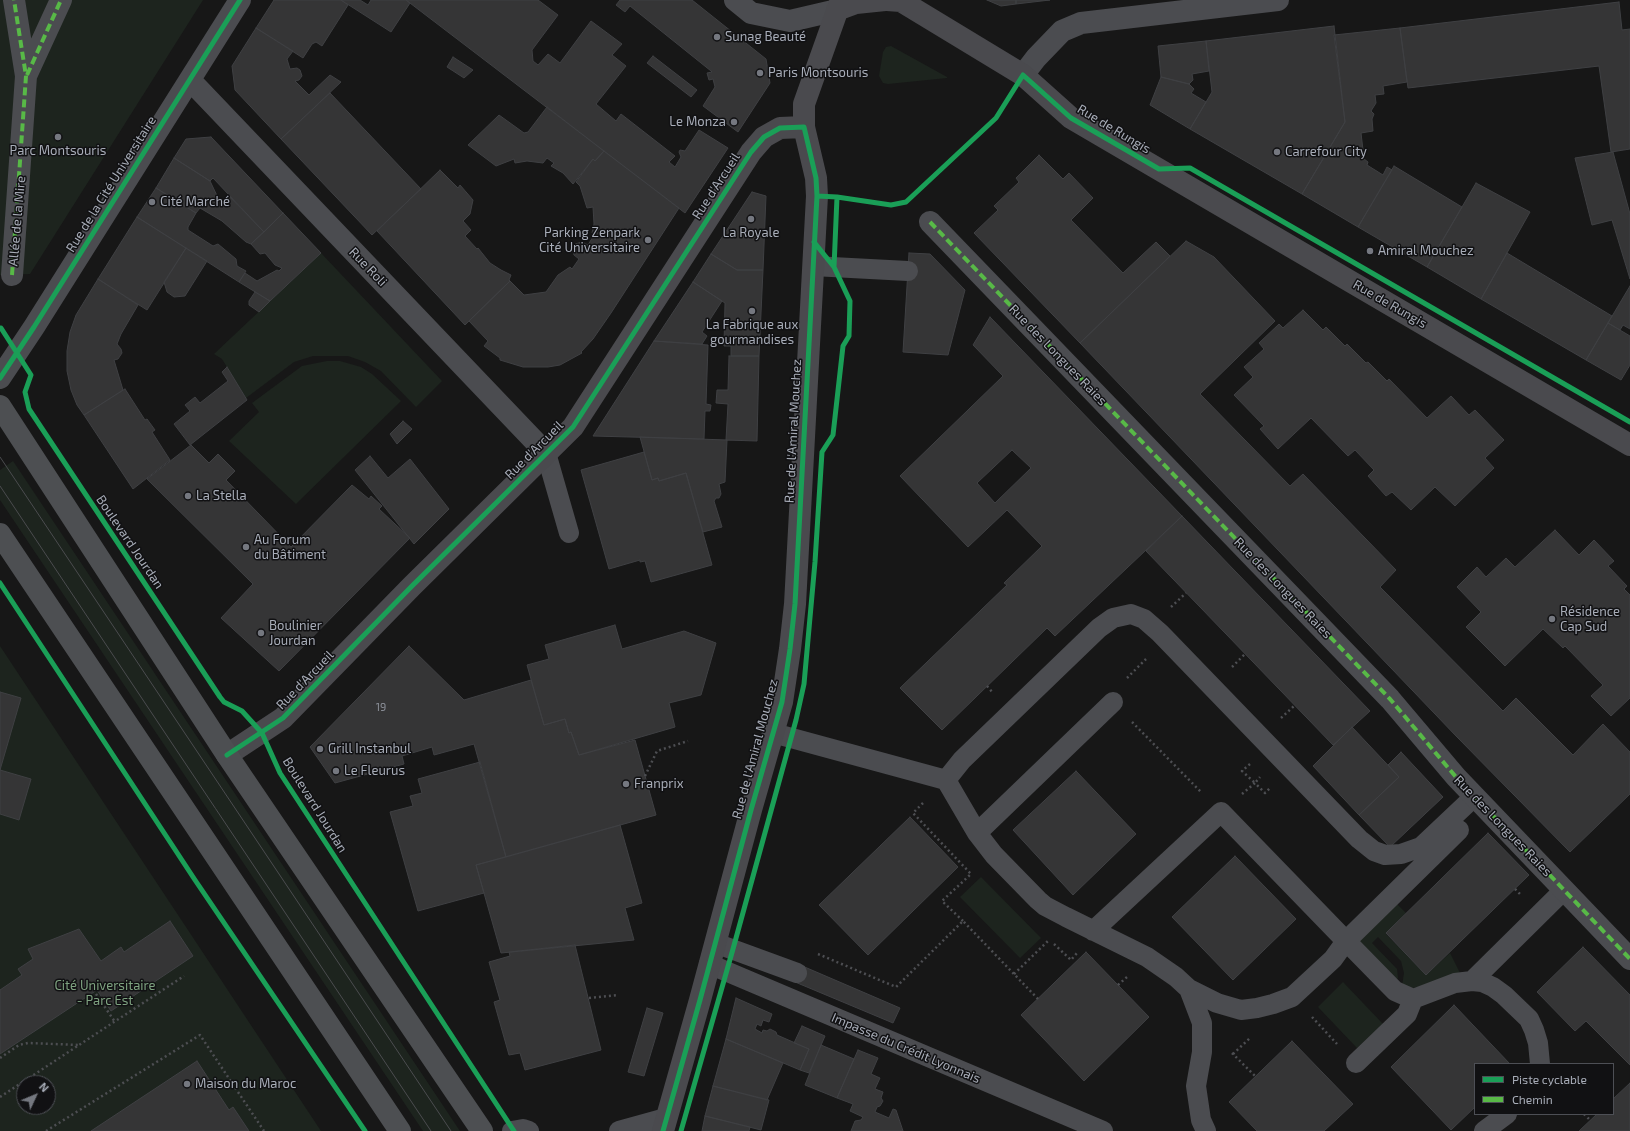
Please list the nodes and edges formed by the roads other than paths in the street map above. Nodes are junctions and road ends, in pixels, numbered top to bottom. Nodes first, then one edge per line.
1 (14, 0) edge
2 (61, 0) edge
3 (240, 0) edge
4 (735, 0) edge
5 (886, 0) edge
6 (1278, 0) edge
7 (839, 5) edge
8 (1023, 75) junction
9 (26, 76) junction
10 (190, 80) junction
11 (804, 127) junction
12 (930, 222) dead end
13 (813, 266) junction
14 (908, 271) dead end
15 (12, 275) dead end
16 (0, 378) edge
17 (0, 406) edge
18 (1630, 444) edge
19 (546, 453) junction
20 (569, 533) dead end
21 (0, 534) edge
22 (1113, 702) road end
23 (773, 733) junction
24 (227, 756) junction
25 (946, 780) junction
26 (1479, 801) junction
27 (977, 833) junction
28 (1564, 890) junction
29 (1093, 931) junction
30 (1346, 941) junction
31 (715, 943) junction
32 (1630, 958) edge
33 (709, 964) junction
34 (797, 973) dead end
35 (1472, 981) junction
36 (1189, 989) junction
37 (1413, 999) junction
38 (1356, 1063) road end
39 (1540, 1063) edge
40 (1506, 1115) edge
41 (664, 1125) edge
42 (400, 1131) edge
43 (482, 1131) edge
44 (512, 1131) edge
45 (529, 1131) edge
46 (619, 1131) edge
47 (1103, 1131) edge
48 (1206, 1131) edge
49 (1484, 1131) edge

1 - 9 street, Allée de la Mire
2 - 9 street
3 - 10 street, Rue de la Cité Universitaire
4 - 7 street
5 - 7 street, Rue de Rungis
5 - 8 street, Rue de Rungis
6 - 8 street
7 - 11 street, Rue de l'Amiral Mouchez
8 - 18 street, Rue de Rungis
9 - 15 street, Allée de la Mire
10 - 16 street, Rue de la Cité Universitaire
10 - 19 street, Rue Roli
11 - 13 street, Rue de l'Amiral Mouchez
11 - 19 street, Rue d'Arcueil
12 - 26 street, Rue des Longues Raies
13 - 14 lane
13 - 23 street, Rue de l'Amiral Mouchez
17 - 24 main road
19 - 20 lane
19 - 24 street, Rue d'Arcueil
21 - 42 main road
22 - 27 lane
23 - 25 lane
23 - 31 street, Rue de l'Amiral Mouchez
24 - 43 main road
25 - 26 lane
25 - 27 lane
26 - 28 street, Rue des Longues Raies
26 - 30 lane
27 - 29 lane
28 - 32 street, Rue des Longues Raies
28 - 35 lane
29 - 30 lane
29 - 36 lane
30 - 36 lane
30 - 37 lane
31 - 33 street, Rue de l'Amiral Mouchez
31 - 34 lane
33 - 41 street, Rue de l'Amiral Mouchez
33 - 47 lane, Impasse du Crédit Lyonnais
35 - 37 lane
35 - 39 lane
36 - 48 lane
37 - 38 lane
40 - 49 lane
41 - 46 lane, Rue de l'Amiral Mouchez
44 - 45 lane

